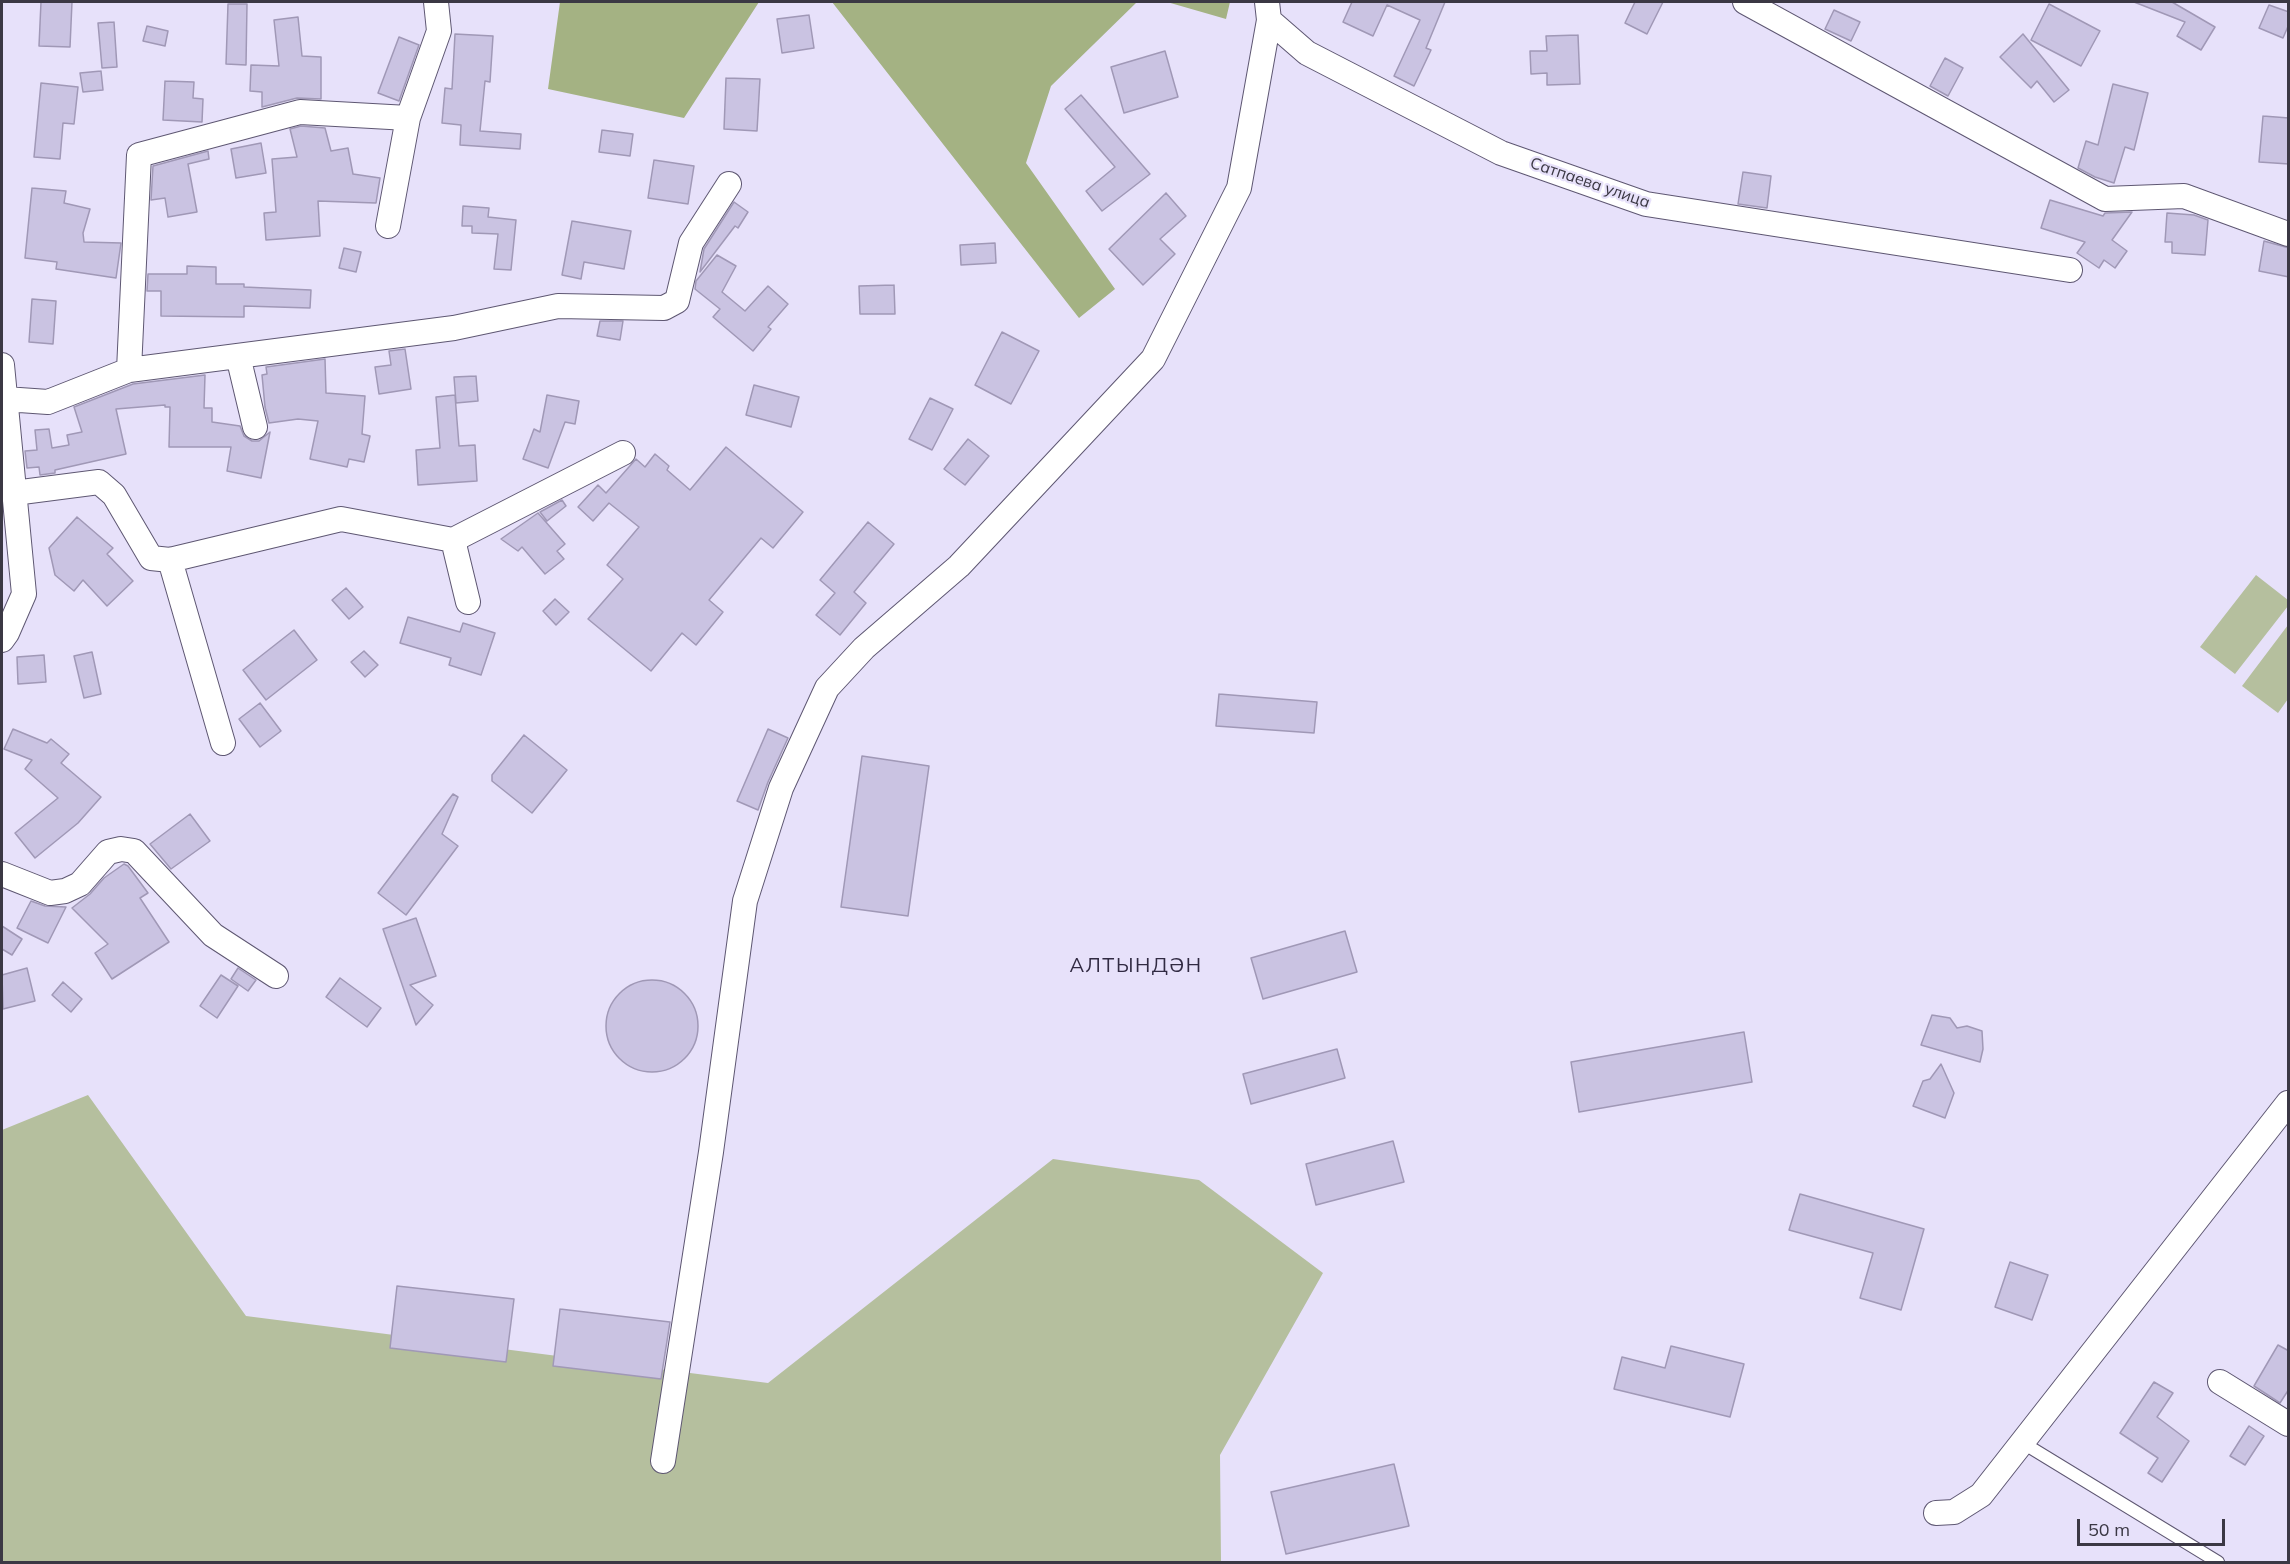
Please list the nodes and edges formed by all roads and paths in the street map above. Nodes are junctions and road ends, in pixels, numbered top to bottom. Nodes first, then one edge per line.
1 (436, 2) edge
2 (1745, 2) edge
3 (1268, 11) edge
4 (408, 118) junction
5 (729, 184) dead end
6 (388, 226) dead end
7 (2289, 234) edge
8 (2070, 270) dead end
9 (238, 356) junction
10 (2, 365) edge
11 (129, 370) junction
12 (5, 399) junction
13 (255, 427) dead end
14 (623, 453) dead end
15 (14, 493) junction
16 (453, 540) junction
17 (170, 560) junction
18 (468, 602) dead end
19 (2, 640) edge
20 (223, 743) dead end
21 (2, 874) edge
22 (276, 976) dead end
23 (2289, 1103) edge
24 (2220, 1382) dead end
25 (2289, 1424) edge
26 (2023, 1443) junction
27 (663, 1461) dead end
28 (1936, 1513) dead end
29 (2218, 1563) edge

1 - 4 street
2 - 7 street
3 - 8 street, Сатпаева улица
3 - 27 street
4 - 6 street
4 - 11 street
5 - 9 street
9 - 11 street
9 - 13 street
10 - 12 street
11 - 12 street
12 - 15 street
14 - 16 street
15 - 17 street
15 - 19 street
16 - 17 street
16 - 18 street
17 - 20 street
21 - 22 street
23 - 26 street
24 - 25 street
26 - 28 street
26 - 29 lane

